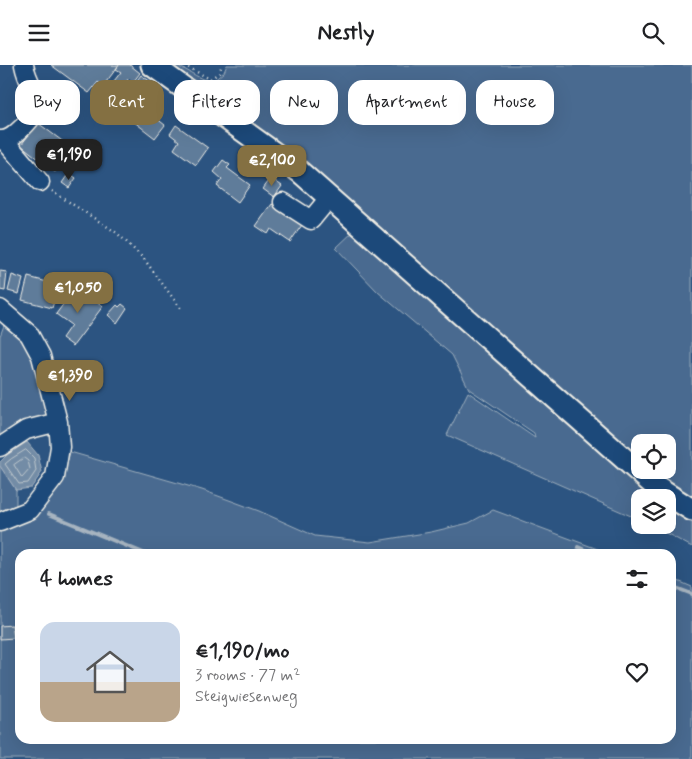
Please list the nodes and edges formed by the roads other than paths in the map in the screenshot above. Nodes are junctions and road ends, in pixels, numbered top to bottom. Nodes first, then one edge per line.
1 (24, 65) edge
2 (152, 65) edge
3 (2, 140) edge
4 (40, 182) road end
5 (329, 198) junction
6 (283, 202) dead end
7 (0, 309) edge
8 (58, 422) junction
9 (0, 447) edge
10 (692, 510) edge
11 (0, 522) edge

1 - 3 street
2 - 5 main road
3 - 4 street
5 - 6 street
5 - 10 main road
7 - 8 street
8 - 9 street
8 - 11 street

